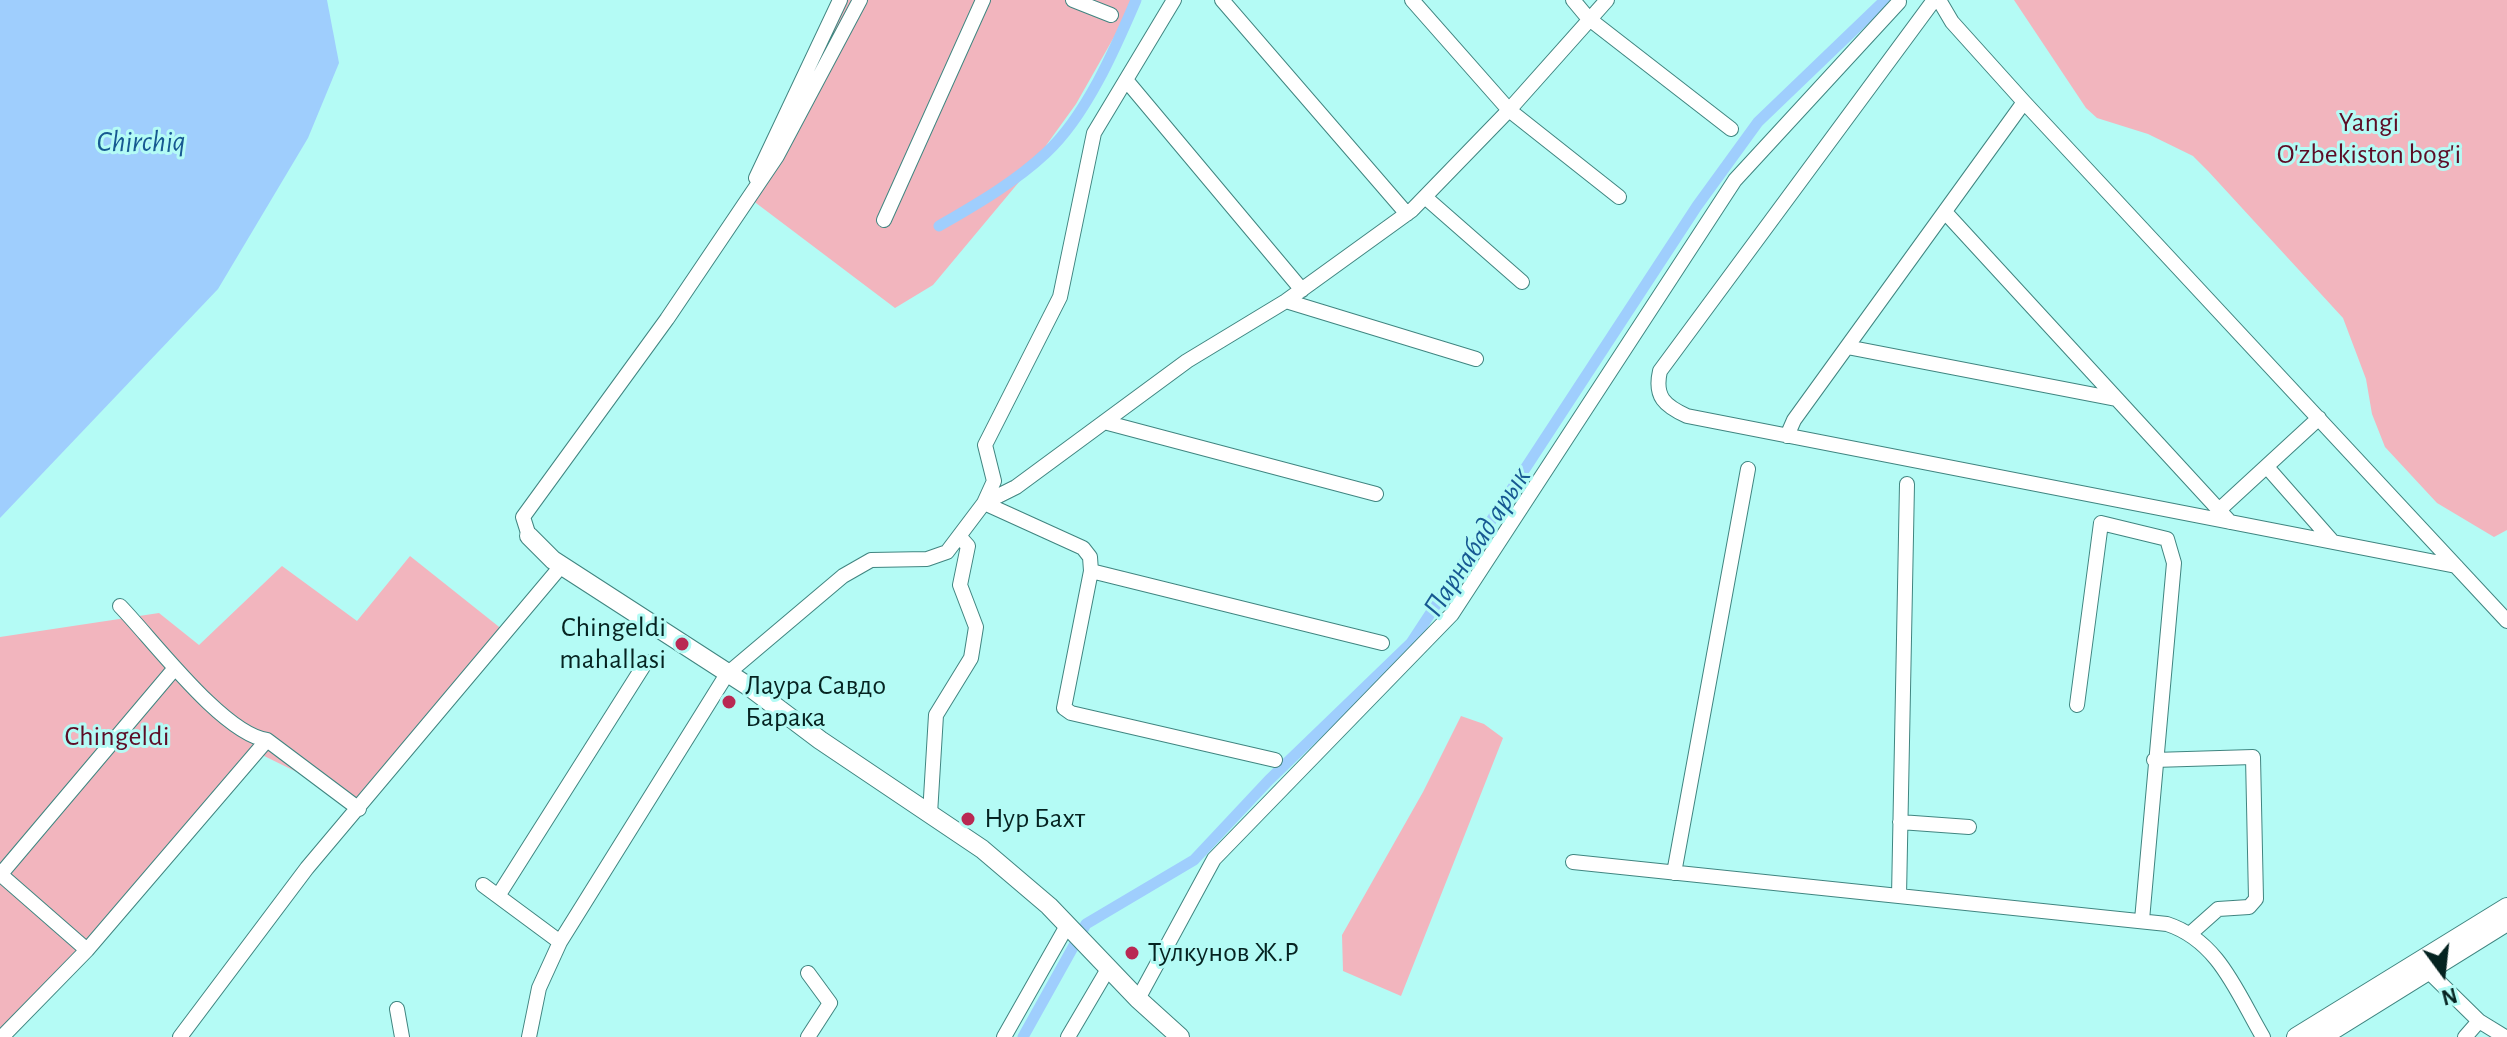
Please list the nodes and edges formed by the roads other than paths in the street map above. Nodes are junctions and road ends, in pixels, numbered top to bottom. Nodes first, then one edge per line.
1 (840, 0) edge
2 (860, 0) edge
3 (983, 0) edge
4 (1174, 0) edge
5 (1222, 0) edge
6 (1412, 0) edge
7 (1573, 0) edge
8 (1607, 0) edge
9 (1937, 0) edge
10 (1082, 2) edge
11 (1899, 2) dead end
12 (1111, 15) dead end
13 (1588, 18) junction
14 (1126, 80) junction
15 (2024, 102) junction
16 (1509, 110) junction
17 (1731, 129) dead end
18 (1425, 197) junction
19 (1619, 197) dead end
20 (746, 204) junction
21 (1945, 212) junction
22 (1407, 214) junction
23 (884, 220) dead end
24 (1522, 282) dead end
25 (1302, 290) junction
26 (1286, 301) junction
27 (1847, 347) junction
28 (1476, 359) dead end
29 (2116, 399) junction
30 (2319, 418) junction
31 (1104, 422) junction
32 (1787, 436) junction
33 (2267, 467) junction
34 (1748, 469) dead end
35 (1907, 484) dead end
36 (1376, 494) dead end
37 (984, 503) junction
38 (2219, 510) junction
39 (2230, 522) junction
40 (529, 536) joint
41 (959, 536) junction
42 (2333, 542) junction
43 (562, 565) junction
44 (2456, 566) junction
45 (1091, 571) junction
46 (120, 606) dead end
47 (2507, 621) edge
48 (1382, 643) dead end
49 (646, 662) dead end
50 (175, 668) junction
51 (727, 674) junction
52 (2077, 705) dead end
53 (267, 740) junction
54 (1275, 760) dead end
55 (2154, 760) junction
56 (359, 809) junction
57 (930, 814) junction
58 (1900, 822) junction
59 (1969, 827) dead end
60 (1573, 862) dead end
61 (1674, 873) junction
62 (0, 875) edge
63 (483, 885) dead end
64 (498, 896) junction
65 (1899, 896) junction
66 (2507, 907) edge
67 (2142, 920) junction
68 (2507, 922) edge
69 (1068, 924) junction
70 (2191, 933) junction
71 (560, 942) junction
72 (87, 950) junction
73 (1108, 969) junction
74 (2428, 971) junction
75 (808, 973) dead end
76 (1138, 999) junction
77 (397, 1009) dead end
78 (2479, 1021) junction
79 (2, 1037) edge
80 (180, 1037) edge
81 (402, 1037) edge
82 (529, 1037) edge
83 (808, 1037) edge
84 (1004, 1037) edge
85 (1068, 1037) edge
86 (1180, 1037) edge
87 (2263, 1037) edge
88 (2296, 1037) edge
89 (2322, 1037) edge
90 (2465, 1037) edge
91 (2505, 1037) edge

1 - 20 street
2 - 20 street
3 - 23 street
4 - 14 street
5 - 22 street
6 - 16 street
7 - 13 street
8 - 13 street
9 - 15 street
9 - 32 street
10 - 12 street
11 - 76 street
13 - 16 street
13 - 17 street
14 - 25 street
14 - 37 street
15 - 21 street
15 - 30 street
16 - 18 street
16 - 19 street
18 - 22 street
18 - 24 street
20 - 40 street
21 - 27 street
21 - 29 street
22 - 25 street
25 - 26 street
26 - 28 street
26 - 31 street
27 - 29 street
27 - 32 street
29 - 38 street
30 - 33 street
30 - 44 street
31 - 36 street
31 - 37 street
32 - 39 street
33 - 38 street
33 - 42 street
34 - 61 street
35 - 58 street
37 - 41 street
37 - 45 street
38 - 39 street
39 - 42 street
40 - 43 main road
41 - 51 street
41 - 57 street
42 - 44 street
43 - 51 main road
43 - 56 street
44 - 47 street
45 - 48 street
45 - 54 street
46 - 50 street
49 - 64 street
50 - 53 street
50 - 62 street
51 - 57 main road
51 - 71 street
52 - 55 street
53 - 56 street
53 - 72 street
55 - 67 street
55 - 70 street
56 - 80 street
57 - 69 main road
58 - 59 street
58 - 65 street
60 - 61 street
61 - 65 street
62 - 72 street
63 - 64 street
64 - 71 street
65 - 67 street
66 - 88 main road
67 - 70 street
68 - 74 main road
69 - 73 main road
69 - 84 street
70 - 87 street
71 - 82 street
72 - 79 street
73 - 76 main road
73 - 85 street
74 - 78 street
74 - 89 main road
75 - 83 street
76 - 86 main road
77 - 81 street
78 - 90 street
78 - 91 street

